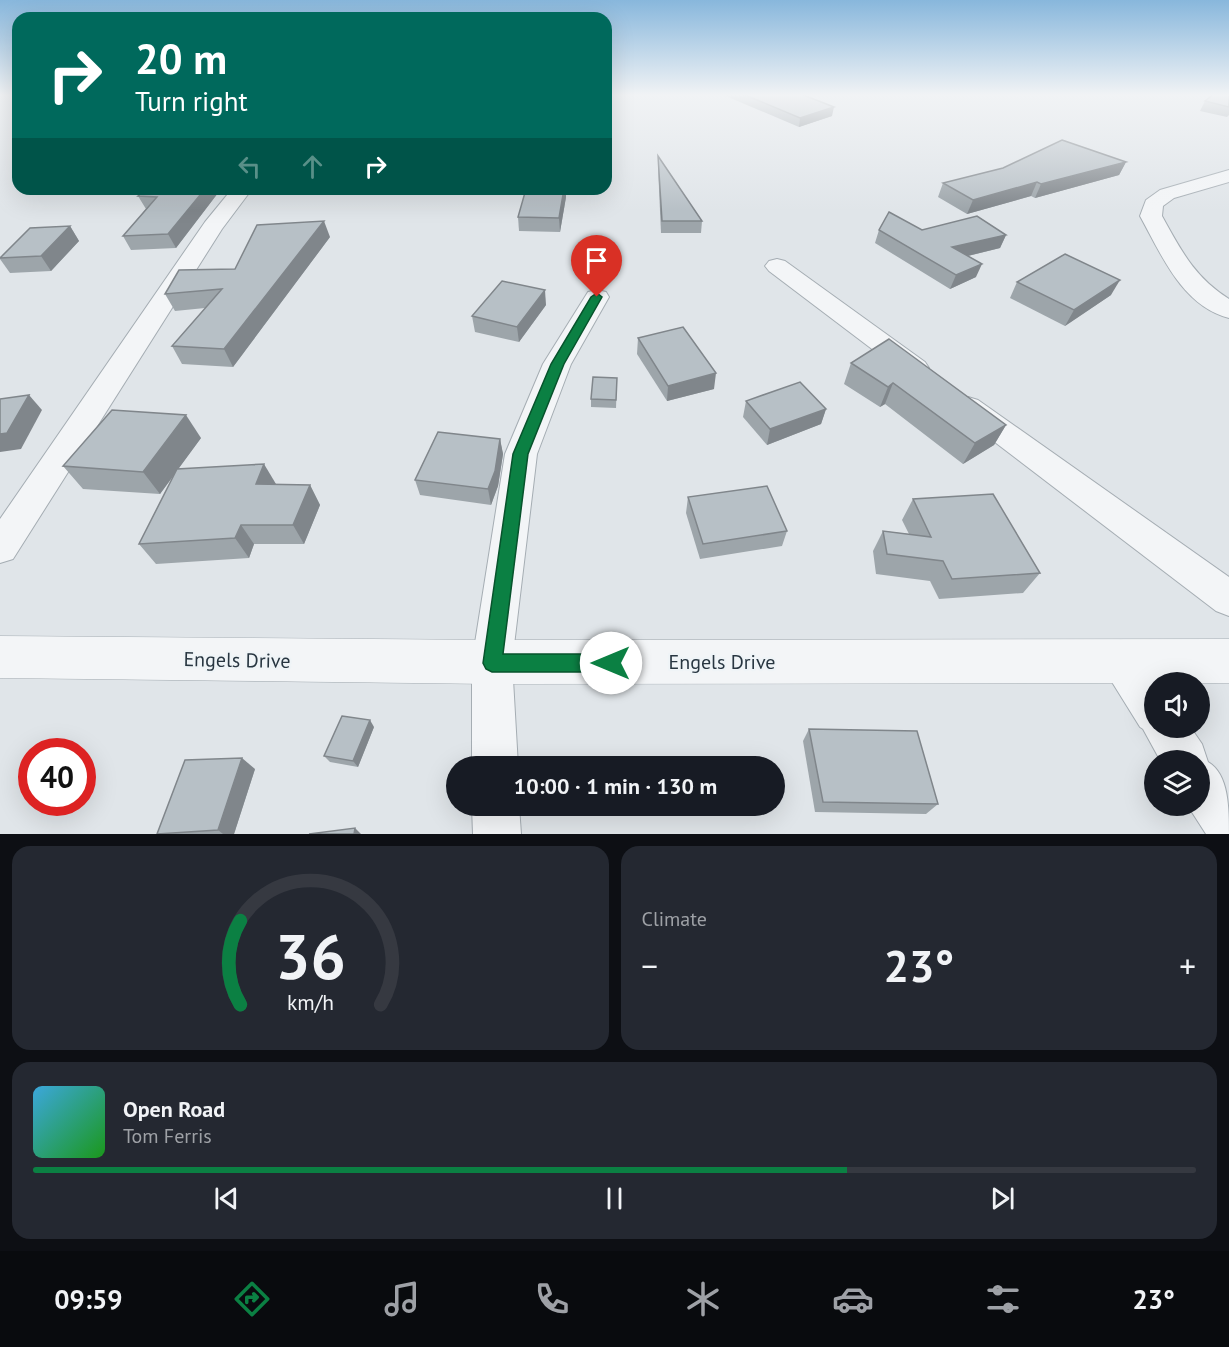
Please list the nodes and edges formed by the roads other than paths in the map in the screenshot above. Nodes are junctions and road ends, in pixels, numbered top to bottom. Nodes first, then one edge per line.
1 (1229, 176) edge
2 (237, 195) edge
3 (777, 266) dead end
4 (597, 297) dead end
5 (1229, 310) edge
6 (0, 548) edge
7 (1229, 600) edge
8 (0, 657) edge
9 (1121, 660) junction
10 (1229, 662) edge
11 (492, 663) junction
12 (1144, 695) edge
13 (495, 756) edge
14 (1210, 798) edge
15 (496, 816) edge
16 (1229, 827) edge
17 (497, 834) edge

1 - 5 street
2 - 6 street
3 - 7 street
4 - 11 street
8 - 11 street, Engels Drive
9 - 10 street, Engels Drive
9 - 11 street, Engels Drive
9 - 12 street
11 - 13 street
14 - 16 street
15 - 17 street

